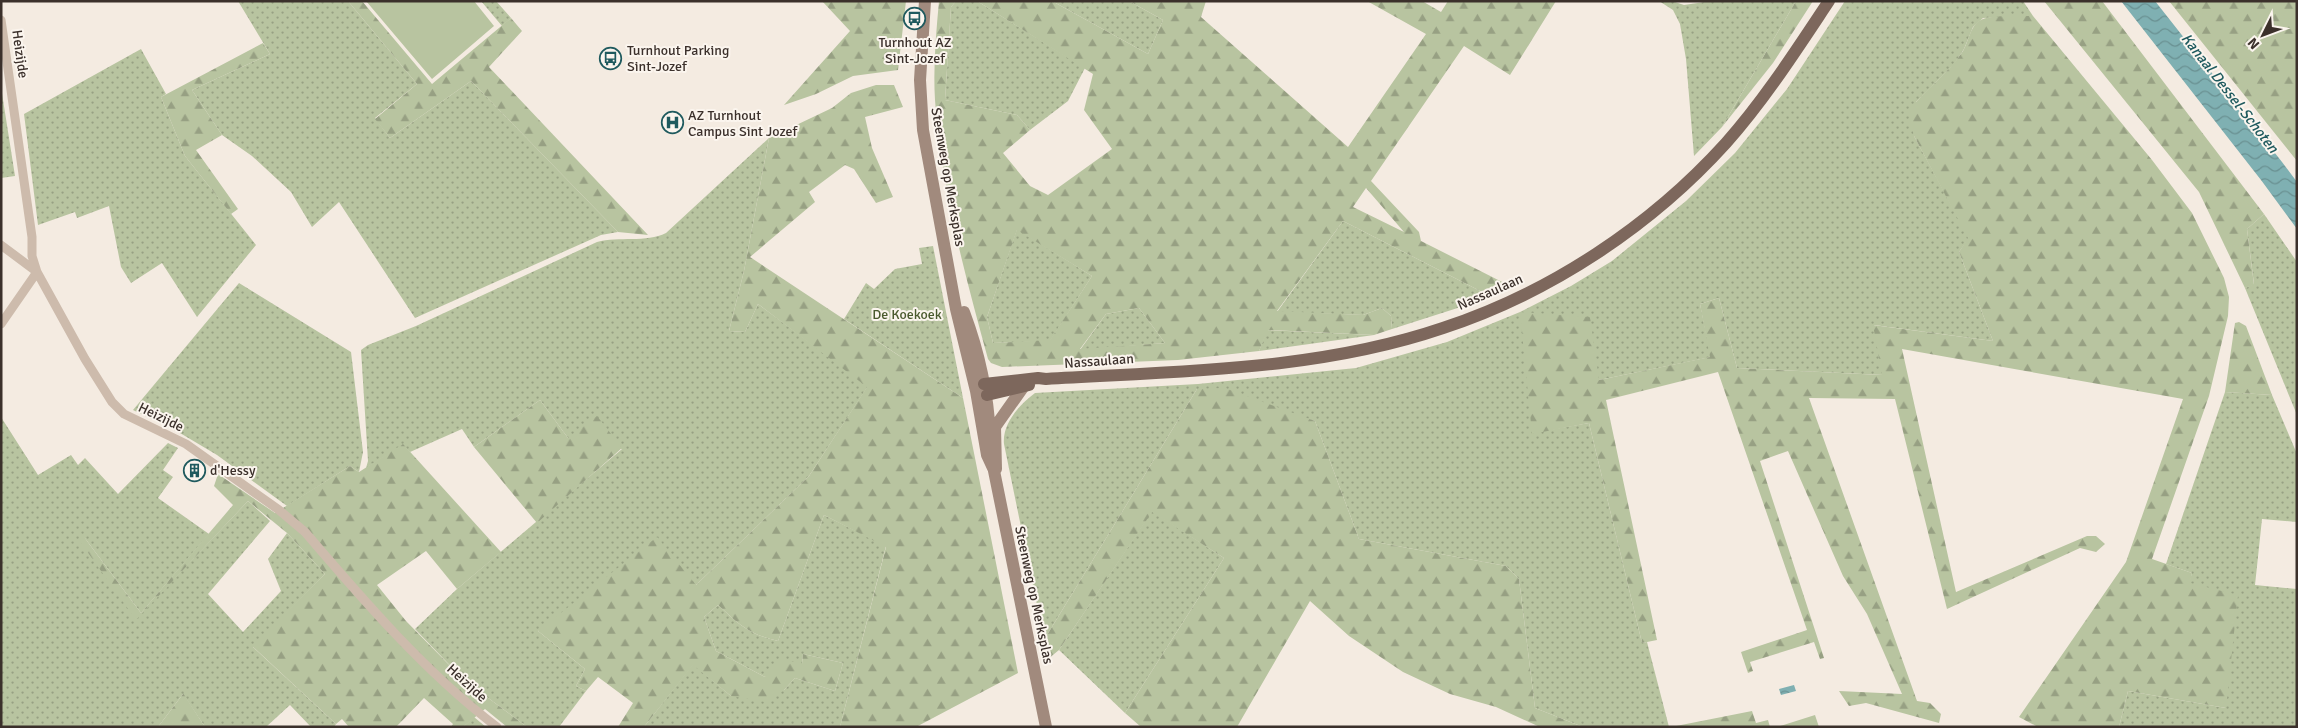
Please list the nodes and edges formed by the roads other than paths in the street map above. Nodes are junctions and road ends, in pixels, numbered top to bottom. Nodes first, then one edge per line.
1 (925, 1) edge
2 (1829, 1) edge
3 (1, 20) edge
4 (1, 245) edge
5 (37, 272) junction
6 (956, 296) junction
7 (1, 324) edge
8 (981, 366) junction
9 (1046, 379) junction
10 (1003, 381) junction
11 (1024, 386) junction
12 (982, 390) junction
13 (995, 482) junction
14 (497, 727) edge
15 (1046, 727) edge

1 - 6 street, Steenweg op Merksplas
2 - 9 main road, Nassaulaan
3 - 5 street, Heizijde
4 - 5 street
5 - 7 street
5 - 14 street, Heizijde
6 - 8 street, Steenweg op Merksplas
6 - 12 street, Steenweg op Merksplas
8 - 10 street
8 - 12 street, Steenweg op Merksplas
9 - 10 main road, Nassaulaan
9 - 11 main road, Nassaulaan
10 - 12 main road, Nassaulaan
11 - 12 main road, Nassaulaan
11 - 13 street
12 - 13 street, Steenweg op Merksplas
13 - 15 street, Steenweg op Merksplas

